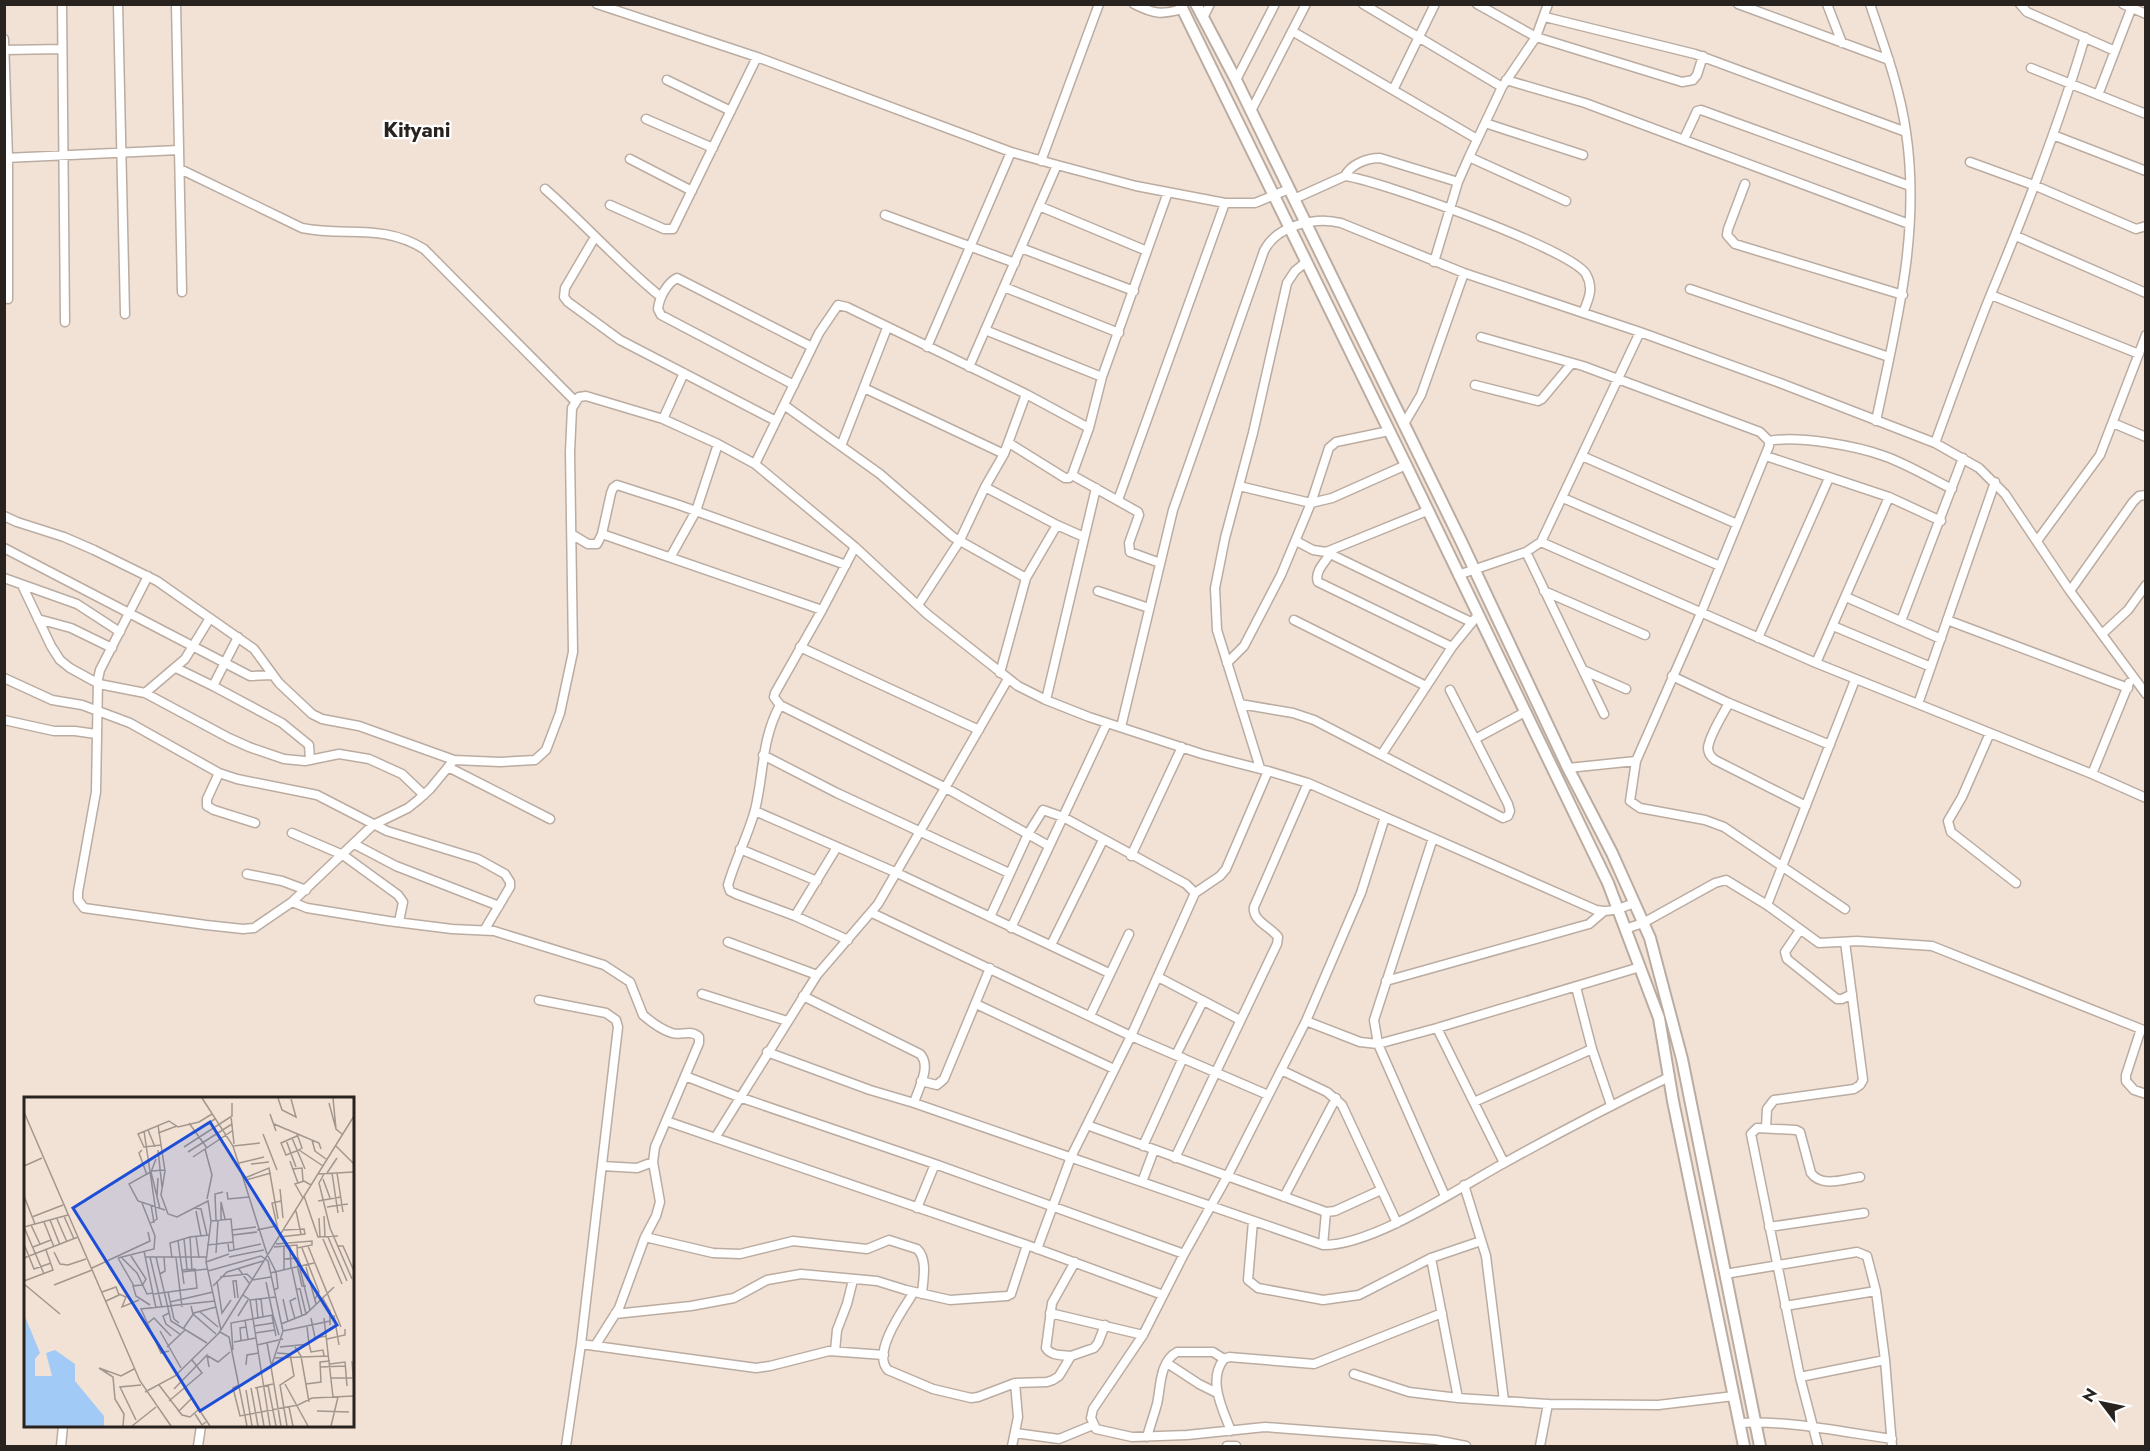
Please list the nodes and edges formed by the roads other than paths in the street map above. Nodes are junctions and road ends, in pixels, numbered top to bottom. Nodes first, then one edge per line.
1 (62, 4) edge
2 (118, 4) edge
3 (176, 4) edge
4 (597, 4) edge
5 (1099, 4) edge
6 (1134, 4) edge
7 (1196, 4) edge
8 (1210, 4) edge
9 (1275, 4) edge
10 (1306, 4) edge
11 (1363, 4) edge
12 (1436, 4) edge
13 (1477, 4) edge
14 (1548, 4) edge
15 (1737, 4) edge
16 (1827, 4) edge
17 (1870, 4) edge
18 (2020, 4) edge
19 (610, 6) edge
20 (2129, 6) edge
21 (1181, 7) edge
22 (2145, 14) edge
23 (1545, 17) junction
24 (1203, 18) junction
25 (1292, 32) junction
26 (1419, 37) junction
27 (1536, 37) junction
28 (2085, 38) junction
29 (4, 39) edge
30 (1842, 43) junction
31 (62, 49) junction
32 (5, 50) edge
33 (2115, 51) junction
34 (1703, 56) junction
35 (757, 57) junction
36 (1889, 60) junction
37 (2031, 68) dead end
38 (667, 80) dead end
39 (1236, 81) junction
40 (1504, 83) junction
41 (2071, 84) junction
42 (1393, 90) junction
43 (2098, 95) junction
44 (731, 111) junction
45 (1251, 111) junction
46 (2145, 114) edge
47 (646, 119) dead end
48 (1485, 123) junction
49 (1906, 132) junction
50 (2053, 135) junction
51 (1477, 139) junction
52 (1684, 139) junction
53 (713, 148) junction
54 (179, 150) junction
55 (1011, 152) junction
56 (121, 153) junction
57 (1583, 155) dead end
58 (63, 157) junction
59 (1469, 157) junction
60 (6, 158) edge
61 (630, 159) dead end
62 (1041, 161) junction
63 (1970, 162) dead end
64 (1057, 165) junction
65 (180, 169) junction
66 (2145, 171) edge
67 (1345, 176) junction
68 (1458, 182) junction
69 (1745, 184) dead end
70 (1910, 186) junction
71 (2036, 186) junction
72 (545, 189) dead end
73 (692, 191) junction
74 (1168, 192) junction
75 (1292, 194) junction
76 (1274, 196) junction
77 (1566, 201) dead end
78 (1225, 203) junction
79 (610, 205) dead end
80 (1039, 206) junction
81 (1450, 208) junction
82 (885, 214) dead end
83 (1305, 223) junction
84 (1909, 224) junction
85 (2145, 225) edge
86 (1289, 228) junction
87 (2016, 236) junction
88 (595, 237) junction
89 (970, 246) junction
90 (6, 247) edge
91 (1021, 248) junction
92 (1147, 251) junction
93 (1306, 262) junction
94 (1434, 262) junction
95 (1014, 263) junction
96 (1464, 273) junction
97 (1004, 287) junction
98 (1690, 289) dead end
99 (1134, 291) junction
100 (182, 292) dead end
101 (2145, 293) edge
102 (1903, 295) junction
103 (1991, 295) junction
104 (661, 297) junction
105 (8, 299) dead end
106 (1583, 313) junction
107 (125, 314) dead end
108 (65, 322) dead end
109 (887, 328) junction
110 (985, 330) junction
111 (1640, 332) junction
112 (1119, 333) junction
113 (2145, 335) edge
114 (1481, 336) dead end
115 (812, 347) junction
116 (927, 347) junction
117 (2139, 354) junction
118 (1889, 357) junction
119 (1572, 363) junction
120 (969, 367) junction
121 (684, 373) junction
122 (1102, 377) junction
123 (1618, 379) junction
124 (794, 385) junction
125 (1475, 385) dead end
126 (864, 388) junction
127 (1026, 394) junction
128 (575, 401) junction
129 (784, 405) junction
130 (663, 419) junction
131 (776, 421) junction
132 (1876, 421) junction
133 (2113, 423) junction
134 (1404, 424) junction
135 (1089, 428) junction
136 (1389, 430) junction
137 (2145, 437) edge
138 (1769, 441) junction
139 (1009, 443) junction
140 (1935, 443) junction
141 (718, 444) junction
142 (840, 446) junction
143 (1004, 454) junction
144 (1582, 456) junction
145 (1766, 456) junction
146 (1963, 458) junction
147 (755, 464) junction
148 (1406, 465) junction
149 (1072, 475) junction
150 (1829, 478) junction
151 (1995, 482) junction
152 (1239, 486) junction
153 (985, 487) junction
154 (1096, 488) junction
155 (1952, 489) junction
156 (2145, 495) edge
157 (1889, 497) junction
158 (1563, 498) junction
159 (1118, 500) junction
160 (1311, 502) junction
161 (696, 511) junction
162 (1427, 511) junction
163 (4, 516) edge
164 (1941, 521) junction
165 (1057, 525) junction
166 (1737, 525) junction
167 (602, 534) junction
168 (573, 535) junction
169 (1084, 537) junction
170 (1296, 540) junction
171 (2037, 541) junction
172 (959, 542) junction
173 (1541, 542) junction
174 (855, 547) junction
175 (4, 548) edge
176 (1526, 552) junction
177 (1328, 553) junction
178 (671, 556) junction
179 (1160, 563) junction
180 (846, 565) junction
181 (1720, 566) junction
182 (1475, 570) junction
183 (1458, 575) junction
184 (148, 576) junction
185 (4, 578) edge
186 (1026, 578) junction
187 (22, 585) junction
188 (2145, 585) edge
189 (1098, 591) dead end
190 (1544, 591) junction
191 (2070, 591) junction
192 (1845, 597) junction
193 (918, 605) junction
194 (1149, 608) junction
195 (822, 610) junction
196 (129, 613) junction
197 (1701, 613) junction
198 (210, 618) junction
199 (38, 619) junction
200 (1474, 619) junction
201 (1294, 620) dead end
202 (1947, 620) junction
203 (1901, 621) junction
204 (1833, 626) junction
205 (120, 632) junction
206 (2102, 634) junction
207 (1645, 635) dead end
208 (238, 637) junction
209 (1758, 638) junction
210 (1941, 639) junction
211 (194, 646) junction
212 (800, 647) junction
213 (1452, 647) junction
214 (111, 648) junction
215 (225, 662) junction
216 (1227, 663) junction
217 (1816, 663) junction
218 (1931, 667) junction
219 (176, 668) junction
220 (1582, 670) junction
221 (1000, 673) junction
222 (272, 675) junction
223 (1672, 676) junction
224 (2132, 677) junction
225 (4, 678) edge
226 (1008, 679) junction
227 (1856, 680) junction
228 (99, 684) junction
229 (213, 686) junction
230 (1426, 686) junction
231 (2128, 688) junction
232 (1626, 689) dead end
233 (1450, 690) dead end
234 (144, 693) junction
235 (2145, 694) edge
236 (1046, 700) junction
237 (1729, 703) junction
238 (1240, 704) junction
239 (1918, 704) junction
240 (780, 705) junction
241 (98, 710) junction
242 (1525, 712) junction
243 (1604, 714) dead end
244 (4, 720) edge
245 (1107, 723) junction
246 (1121, 727) junction
247 (979, 730) junction
248 (1989, 733) junction
249 (96, 734) junction
250 (1475, 739) junction
251 (1830, 746) junction
252 (1182, 747) junction
253 (1382, 754) junction
254 (763, 755) junction
255 (310, 760) junction
256 (1636, 761) junction
257 (451, 763) junction
258 (1568, 768) junction
259 (1264, 769) junction
260 (219, 773) junction
261 (2092, 774) junction
262 (1308, 783) junction
263 (946, 788) junction
264 (424, 795) junction
265 (2145, 798) edge
266 (1806, 806) junction
267 (755, 811) junction
268 (1385, 817) junction
269 (1063, 818) junction
270 (550, 819) dead end
271 (255, 823) dead end
272 (373, 825) junction
273 (292, 833) dead end
274 (921, 833) junction
275 (1028, 834) junction
276 (1433, 838) junction
277 (1103, 840) junction
278 (354, 844) junction
279 (1049, 846) junction
280 (837, 847) junction
281 (740, 849) junction
282 (343, 855) junction
283 (1131, 856) junction
284 (1783, 866) junction
285 (897, 873) junction
286 (1009, 873) junction
287 (247, 874) dead end
288 (817, 880) junction
289 (2016, 883) dead end
290 (306, 890) junction
291 (1195, 892) junction
292 (292, 902) junction
293 (1634, 903) junction
294 (1767, 905) junction
295 (499, 906) junction
296 (1845, 909) dead end
297 (1617, 910) junction
298 (1603, 912) junction
299 (872, 913) junction
300 (795, 916) junction
301 (990, 917) junction
302 (399, 922) junction
303 (1643, 923) junction
304 (1011, 928) junction
305 (485, 929) junction
306 (1625, 929) junction
307 (1800, 930) junction
308 (1129, 934) dead end
309 (848, 940) junction
310 (728, 942) dead end
311 (1845, 942) junction
312 (1051, 945) junction
313 (1640, 967) junction
314 (990, 968) junction
315 (1109, 972) junction
316 (817, 975) junction
317 (1158, 977) junction
318 (1386, 981) junction
319 (1576, 987) junction
320 (702, 994) dead end
321 (1852, 994) junction
322 (803, 996) junction
323 (539, 1000) dead end
324 (1203, 1001) junction
325 (976, 1004) junction
326 (1090, 1016) junction
327 (1240, 1020) junction
328 (787, 1021) junction
329 (1306, 1021) junction
330 (1437, 1028) junction
331 (2143, 1030) edge
332 (1131, 1035) junction
333 (1378, 1044) junction
334 (1592, 1049) junction
335 (767, 1052) junction
336 (1180, 1057) junction
337 (1114, 1069) junction
338 (1281, 1070) junction
339 (1216, 1072) junction
340 (685, 1076) junction
341 (1669, 1077) junction
342 (921, 1081) junction
343 (2145, 1094) edge
344 (1268, 1095) junction
345 (739, 1097) junction
346 (1336, 1098) junction
347 (1474, 1102) junction
348 (914, 1103) junction
349 (1611, 1105) junction
350 (666, 1121) junction
351 (1087, 1125) junction
352 (1766, 1128) junction
353 (714, 1138) junction
354 (1143, 1146) junction
355 (1154, 1150) junction
356 (1071, 1157) junction
357 (1175, 1158) junction
358 (653, 1162) junction
359 (1504, 1163) junction
360 (935, 1164) junction
361 (602, 1166) junction
362 (1227, 1177) junction
363 (1860, 1177) dead end
364 (1142, 1182) junction
365 (1464, 1185) junction
366 (1381, 1190) junction
367 (1445, 1196) junction
368 (1284, 1197) junction
369 (1053, 1206) junction
370 (1211, 1207) junction
371 (917, 1208) junction
372 (1326, 1212) junction
373 (1864, 1213) dead end
374 (1253, 1221) junction
375 (1397, 1223) junction
376 (1769, 1227) junction
377 (645, 1237) junction
378 (1481, 1241) junction
379 (1323, 1245) junction
380 (1032, 1247) junction
381 (1184, 1254) junction
382 (1431, 1257) junction
383 (1075, 1262) junction
384 (1776, 1265) junction
385 (1725, 1274) junction
386 (853, 1280) junction
387 (1876, 1291) junction
388 (918, 1293) junction
389 (1163, 1295) junction
390 (1785, 1306) junction
391 (1050, 1313) junction
392 (1442, 1313) junction
393 (615, 1314) junction
394 (1105, 1325) junction
395 (1143, 1335) junction
396 (581, 1344) junction
397 (594, 1346) junction
398 (835, 1351) junction
399 (884, 1355) junction
400 (1071, 1356) junction
401 (1224, 1359) junction
402 (1885, 1360) junction
403 (1167, 1363) junction
404 (1354, 1374) dead end
405 (1800, 1377) junction
406 (1015, 1383) junction
407 (1217, 1393) junction
408 (1734, 1396) junction
409 (1458, 1398) junction
410 (1504, 1401) junction
411 (1548, 1404) junction
412 (1739, 1422) junction
413 (1755, 1422) junction
414 (1093, 1425) junction
415 (63, 1427) edge
416 (201, 1427) edge
417 (1814, 1428) junction
418 (1231, 1431) junction
419 (1015, 1433) junction
420 (1132, 1437) junction
421 (1147, 1437) junction
422 (1892, 1443) edge
423 (61, 1446) edge
424 (198, 1446) edge
425 (566, 1446) edge
426 (1012, 1446) edge
427 (1138, 1446) edge
428 (1227, 1446) edge
429 (1236, 1446) edge
430 (1466, 1446) edge
431 (1540, 1446) edge
432 (1744, 1446) edge
433 (1760, 1446) edge
434 (1818, 1446) edge

1 - 31 street
2 - 56 street
3 - 54 street
4 - 19 street
5 - 62 street
6 - 21 street
7 - 24 main road
8 - 24 street
9 - 39 street
10 - 25 street
11 - 26 street
12 - 26 street
13 - 27 street
14 - 23 street
15 - 30 street
16 - 30 street
17 - 36 street
18 - 28 street
19 - 35 street
20 - 22 street
20 - 33 street
21 - 76 main road
23 - 27 street
23 - 34 street
24 - 39 main road
25 - 42 street
25 - 45 street
26 - 40 street
26 - 42 street
27 - 34 street
27 - 40 street
28 - 33 street
28 - 41 street
29 - 32 street
30 - 36 street
31 - 32 street
31 - 58 street
32 - 60 street
33 - 43 street
34 - 49 street
35 - 44 street
35 - 55 street
36 - 49 street
37 - 41 street
38 - 44 street
39 - 45 main road
40 - 48 street
40 - 52 street
41 - 43 street
41 - 50 street
42 - 51 street
43 - 46 street
44 - 53 street
45 - 75 main road
47 - 53 street
48 - 51 street
48 - 57 street
49 - 70 street
50 - 66 street
50 - 71 street
51 - 59 street
52 - 70 street
52 - 84 street
53 - 73 street
54 - 56 street
54 - 65 street
55 - 62 street
55 - 89 street
56 - 58 street
56 - 107 street
58 - 60 street
58 - 108 street
59 - 68 street
59 - 77 street
60 - 90 street
61 - 73 street
62 - 64 street
63 - 71 street
64 - 74 street
64 - 80 street
65 - 100 street
65 - 128 street
67 - 68 street
67 - 75 street
67 - 81 street
68 - 81 street
69 - 102 street
70 - 84 street
71 - 85 street
71 - 87 street
72 - 88 street
73 - 79 street
74 - 78 street
74 - 92 street
75 - 76 street
75 - 83 main road
76 - 78 street
76 - 86 main road
78 - 159 street
80 - 91 street
80 - 92 street
81 - 94 street
81 - 106 street
82 - 89 street
83 - 86 street
83 - 94 street
83 - 134 main road
84 - 102 street
86 - 93 main road
86 - 179 street
87 - 101 street
87 - 103 street
88 - 104 street
88 - 121 street
89 - 95 street
89 - 116 street
90 - 105 street
91 - 95 street
91 - 99 street
92 - 99 street
93 - 136 main road
93 - 152 street
94 - 96 street
95 - 97 street
96 - 106 street
96 - 134 street
97 - 110 street
97 - 112 street
98 - 118 street
99 - 112 street
102 - 118 street
103 - 117 street
103 - 140 street
104 - 115 street
104 - 124 street
106 - 111 street
109 - 115 street
109 - 116 street
109 - 126 street
110 - 120 street
110 - 122 street
111 - 123 street
111 - 132 street
112 - 122 street
113 - 117 street
114 - 119 street
115 - 124 street
116 - 120 street
117 - 133 street
118 - 132 street
119 - 123 street
119 - 125 street
120 - 127 street
121 - 130 street
121 - 131 street
122 - 135 street
123 - 138 street
123 - 144 street
124 - 129 street
126 - 142 street
126 - 143 street
127 - 135 street
127 - 139 street
128 - 130 street
128 - 168 street
129 - 131 street
129 - 142 street
130 - 141 street
131 - 147 street
132 - 140 street
133 - 137 street
133 - 171 street
134 - 182 main road
135 - 149 street
136 - 148 main road
136 - 160 street
138 - 145 street
138 - 155 street
139 - 143 street
139 - 149 street
140 - 146 street
141 - 147 street
141 - 161 street
142 - 172 street
143 - 153 street
144 - 158 street
144 - 166 street
145 - 150 street
145 - 166 street
146 - 151 street
146 - 155 street
147 - 174 street
148 - 160 street
148 - 162 main road
149 - 154 street
150 - 157 street
150 - 209 street
151 - 171 street
151 - 202 street
152 - 160 street
152 - 216 street
153 - 165 street
153 - 172 street
154 - 159 street
154 - 169 street
155 - 164 street
156 - 191 street
157 - 164 street
157 - 192 street
158 - 173 street
158 - 181 street
159 - 179 street
160 - 170 street
161 - 167 street
161 - 178 street
161 - 180 street
162 - 177 street
162 - 183 main road
163 - 184 street
164 - 203 street
165 - 169 street
165 - 186 street
166 - 181 street
167 - 168 street
167 - 178 street
168 - 257 street
169 - 236 street
170 - 177 street
170 - 216 street
171 - 191 street
172 - 186 street
172 - 193 street
173 - 176 street
173 - 197 street
174 - 180 street
174 - 193 street
175 - 196 street
176 - 182 street
176 - 190 street
177 - 200 street
177 - 213 street
178 - 195 street
179 - 194 street
180 - 195 street
181 - 197 street
182 - 183 street
182 - 258 main road
183 - 200 main road
184 - 196 street
184 - 198 street
185 - 187 street
186 - 221 street
187 - 199 street
187 - 205 street
188 - 206 street
189 - 194 street
190 - 207 street
190 - 220 street
191 - 206 street
192 - 203 street
192 - 204 street
193 - 221 street
194 - 246 street
195 - 212 street
196 - 205 street
196 - 211 street
197 - 209 street
197 - 223 street
198 - 208 street
198 - 211 street
199 - 214 street
199 - 228 street
200 - 213 street
200 - 242 main road
201 - 230 street
202 - 210 street
202 - 231 street
203 - 210 street
204 - 217 street
204 - 218 street
205 - 214 street
206 - 224 street
208 - 215 street
208 - 222 street
209 - 217 street
210 - 218 street
211 - 215 street
211 - 219 street
212 - 240 street
212 - 247 street
213 - 230 street
214 - 228 street
215 - 222 street
215 - 229 street
216 - 238 street
217 - 227 street
218 - 239 street
219 - 229 street
219 - 234 street
220 - 232 street
220 - 243 street
221 - 226 street
222 - 257 street
223 - 237 street
223 - 256 street
224 - 231 street
224 - 235 street
225 - 241 street
226 - 236 street
226 - 247 street
227 - 239 street
227 - 251 street
228 - 234 street
228 - 241 street
229 - 255 street
230 - 253 street
231 - 261 street
233 - 250 street
234 - 255 street
236 - 245 street
237 - 251 street
237 - 266 street
238 - 253 street
238 - 259 street
239 - 248 street
240 - 254 street
240 - 263 street
241 - 249 street
241 - 260 street
242 - 250 street
242 - 297 main road
244 - 249 street
245 - 246 street
245 - 269 street
246 - 252 street
247 - 263 street
248 - 261 street
248 - 289 street
249 - 292 street
250 - 253 street
251 - 266 street
252 - 259 street
252 - 283 street
254 - 267 street
254 - 274 street
255 - 264 street
256 - 258 street
256 - 284 street
257 - 264 street
257 - 270 street
258 - 293 main road
259 - 262 street
259 - 291 street
260 - 271 street
260 - 272 street
261 - 265 street
262 - 268 street
262 - 327 street
263 - 274 street
263 - 275 street
264 - 272 street
266 - 284 street
267 - 280 street
267 - 281 street
268 - 276 street
268 - 329 street
269 - 275 street
269 - 277 street
269 - 279 street
272 - 278 street
272 - 295 street
273 - 282 street
274 - 285 street
274 - 286 street
275 - 279 street
275 - 286 street
276 - 298 street
276 - 318 street
277 - 283 street
277 - 312 street
278 - 282 street
278 - 295 street
279 - 304 street
280 - 285 street
280 - 288 street
281 - 288 street
281 - 300 street
282 - 290 street
282 - 302 street
283 - 291 street
284 - 294 street
284 - 296 street
285 - 299 street
285 - 301 street
286 - 301 street
287 - 290 street
288 - 300 street
290 - 292 street
291 - 317 street
292 - 302 street
293 - 297 street
293 - 303 main road
294 - 303 street
294 - 307 street
295 - 305 street
297 - 298 street
297 - 306 main road
298 - 318 street
299 - 309 street
299 - 314 street
300 - 309 street
301 - 304 street
302 - 305 street
303 - 306 street
303 - 385 main road
304 - 312 street
305 - 340 street
306 - 313 main road
307 - 311 street
307 - 321 street
308 - 315 street
309 - 316 street
310 - 316 street
311 - 321 street
311 - 331 street
312 - 315 street
313 - 319 street
313 - 341 main road
314 - 325 street
314 - 326 street
315 - 326 street
316 - 322 street
317 - 324 street
317 - 332 street
318 - 333 street
319 - 330 street
319 - 334 street
320 - 328 street
321 - 352 street
322 - 328 street
322 - 342 street
323 - 361 street
324 - 327 street
324 - 336 street
325 - 337 street
325 - 342 street
326 - 332 street
327 - 339 street
328 - 335 street
329 - 333 street
329 - 338 street
330 - 333 street
330 - 347 street
331 - 343 street
332 - 336 street
332 - 337 street
333 - 367 street
334 - 347 street
334 - 349 street
335 - 345 street
335 - 348 street
336 - 339 street
336 - 354 street
337 - 351 street
338 - 344 street
338 - 346 street
339 - 344 street
339 - 357 street
340 - 345 street
340 - 350 street
341 - 349 street
341 - 408 main road
342 - 348 street
344 - 362 street
345 - 353 street
345 - 360 street
346 - 366 street
346 - 368 street
347 - 359 street
348 - 356 street
349 - 359 street
350 - 353 street
350 - 358 street
351 - 354 street
351 - 356 street
352 - 363 street
352 - 376 street
353 - 371 street
354 - 355 street
355 - 357 street
355 - 364 street
356 - 364 street
356 - 369 street
357 - 362 street
358 - 361 street
358 - 377 street
359 - 365 street
360 - 369 street
360 - 371 street
361 - 396 street
362 - 368 street
362 - 370 street
364 - 370 street
365 - 367 street
365 - 378 street
366 - 372 street
366 - 375 street
367 - 375 street
368 - 372 street
369 - 380 street
369 - 381 street
370 - 374 street
370 - 381 street
371 - 380 street
372 - 379 street
373 - 376 street
374 - 379 street
374 - 382 street
375 - 379 street
376 - 384 street
377 - 388 street
377 - 393 street
378 - 382 street
378 - 410 street
380 - 383 street
380 - 388 street
381 - 389 street
382 - 392 street
383 - 389 street
383 - 391 street
384 - 385 street
384 - 387 street
384 - 390 street
385 - 413 main road
386 - 388 street
386 - 393 street
386 - 398 street
387 - 390 street
387 - 402 street
388 - 399 street
389 - 395 street
390 - 405 street
391 - 394 street
391 - 400 street
392 - 401 street
392 - 409 street
393 - 397 street
394 - 395 street
394 - 400 street
395 - 414 street
396 - 397 street
396 - 425 street
397 - 398 street
398 - 399 street
399 - 406 street
400 - 406 street
401 - 403 street
401 - 407 street
402 - 405 street
402 - 422 street
403 - 407 street
403 - 421 street
404 - 409 street
405 - 417 street
406 - 419 street
407 - 418 street
408 - 411 street
408 - 412 main road
409 - 410 street
410 - 411 street
411 - 431 street
412 - 413 street
412 - 432 main road
413 - 417 street
413 - 433 main road
414 - 419 street
414 - 420 street
415 - 423 street
416 - 424 street
417 - 422 street
417 - 434 street
418 - 421 street
418 - 430 street
419 - 426 street
420 - 421 street
420 - 427 street
428 - 429 street

